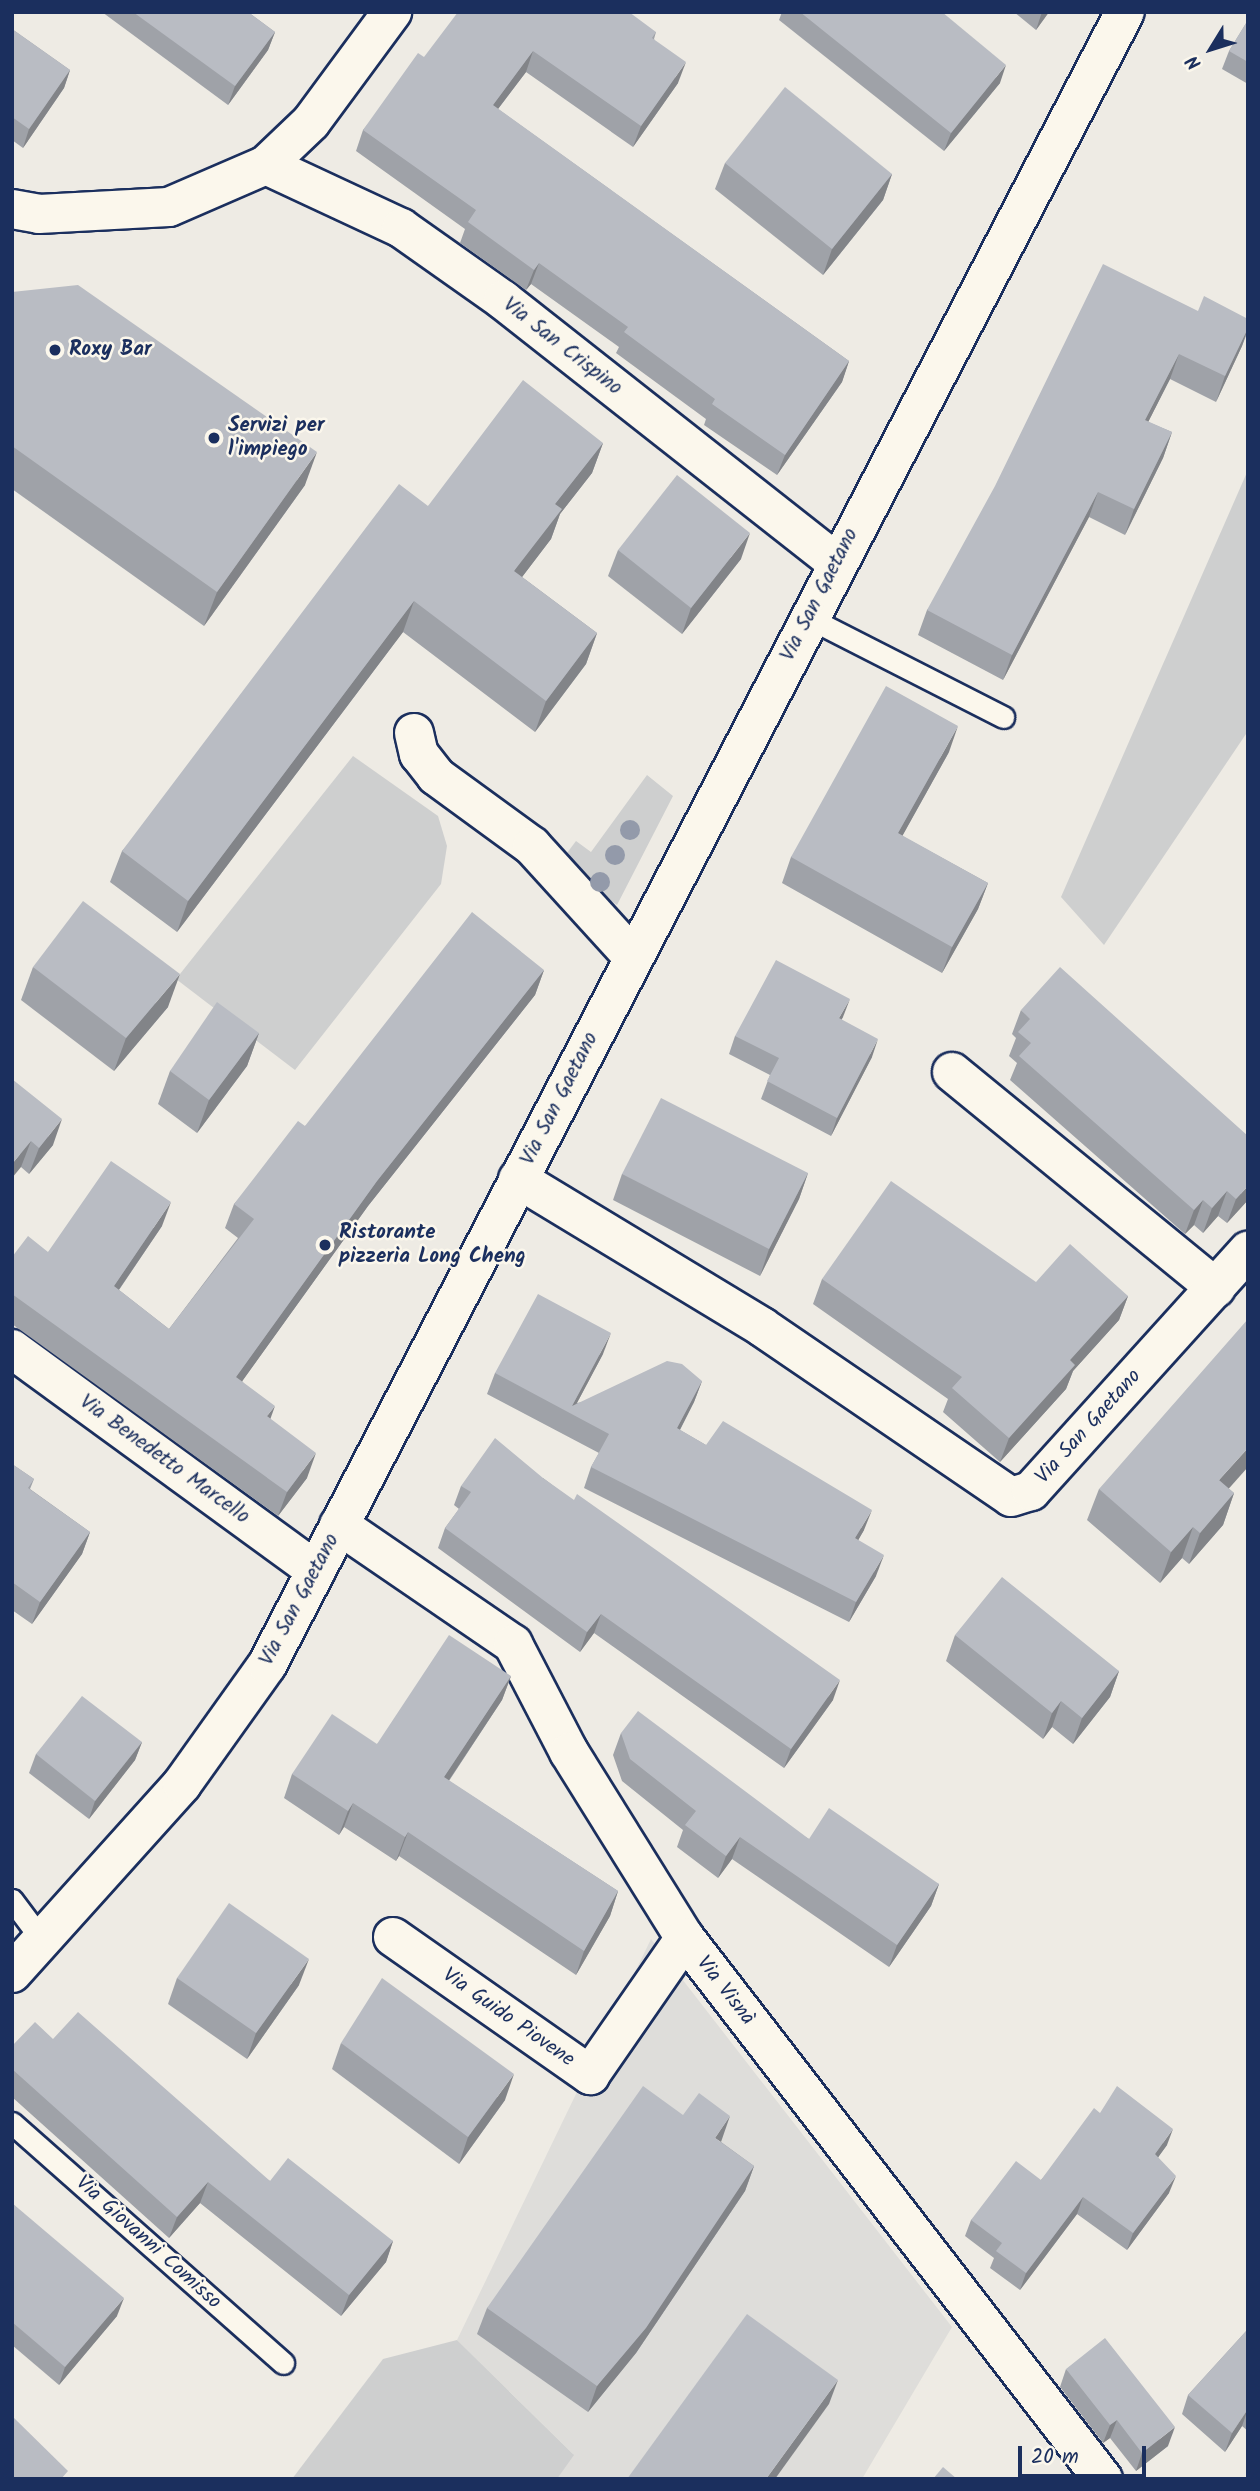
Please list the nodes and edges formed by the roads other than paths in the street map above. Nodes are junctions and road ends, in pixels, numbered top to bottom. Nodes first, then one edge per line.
1 (1125, 12) edge
2 (378, 17) edge
3 (266, 165) junction
4 (12, 209) edge
5 (837, 563) junction
6 (809, 618) junction
7 (1003, 718) dead end
8 (414, 733) dead end
9 (633, 957) junction
10 (952, 1072) dead end
11 (518, 1179) junction
12 (1248, 1251) edge
13 (1216, 1288) junction
14 (12, 1349) edge
15 (339, 1525) junction
16 (316, 1572) junction
17 (12, 1900) edge
18 (393, 1937) dead end
19 (685, 1938) junction
20 (42, 1940) junction
21 (12, 1973) edge
22 (12, 2123) edge
23 (283, 2363) dead end
24 (1104, 2479) edge

1 - 5 street, Via San Gaetano
2 - 3 street
3 - 4 street
3 - 5 street, Via San Crispino
5 - 6 street, Via San Gaetano
6 - 7 lane
6 - 9 street, Via San Gaetano
8 - 9 street
9 - 11 street, Via San Gaetano
10 - 13 street
11 - 13 street, Via San Gaetano
11 - 15 street, Via San Gaetano
12 - 13 street, Via San Gaetano
14 - 16 street, Via Benedetto Marcello
15 - 16 street, Via San Gaetano
15 - 19 street, Via Visnà
16 - 20 street, Via San Gaetano
17 - 20 lane
18 - 19 street, Via Guido Piovene
19 - 24 street, Via Visnà
20 - 21 street, Via San Gaetano
22 - 23 lane, Via Giovanni Comisso

